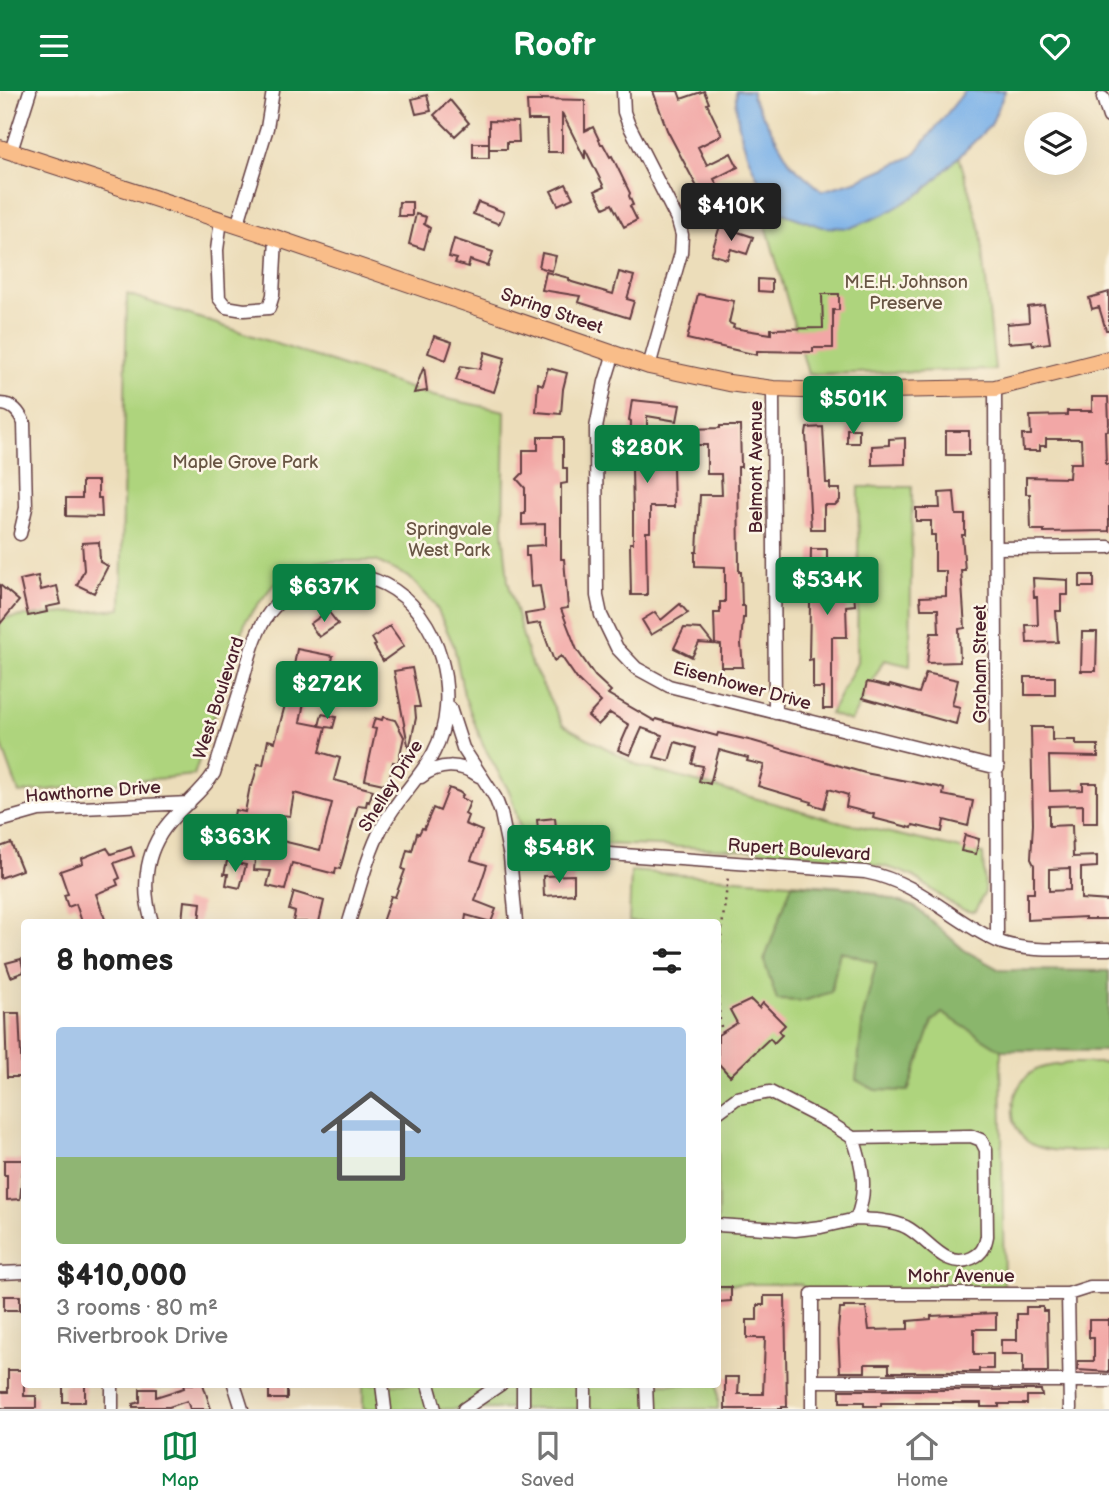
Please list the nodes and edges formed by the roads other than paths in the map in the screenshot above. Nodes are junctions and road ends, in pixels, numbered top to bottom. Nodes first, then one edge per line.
1 (30, 91) edge
2 (273, 91) edge
3 (623, 91) edge
4 (1103, 98) dead end
5 (1109, 117) edge
6 (5, 149) edge
7 (220, 221) junction
8 (237, 226) junction
9 (276, 238) junction
10 (614, 353) junction
11 (1109, 359) edge
12 (649, 366) junction
13 (995, 388) junction
14 (773, 389) junction
15 (0, 404) edge
16 (20, 534) dead end
17 (1109, 547) edge
18 (997, 548) junction
19 (402, 594) joint
20 (446, 687) junction
21 (775, 713) junction
22 (998, 768) junction
23 (416, 782) junction
24 (486, 783) junction
25 (189, 803) junction
26 (0, 821) edge
27 (510, 857) junction
28 (151, 919) edge
29 (350, 919) edge
30 (516, 919) edge
31 (997, 941) junction
32 (1109, 949) edge
33 (721, 1110) edge
34 (853, 1138) junction
35 (856, 1219) junction
36 (721, 1225) edge
37 (21, 1272) edge
38 (0, 1273) edge
39 (1109, 1287) edge
40 (1068, 1294) junction
41 (1069, 1380) junction
42 (812, 1381) junction
43 (1109, 1381) edge
44 (112, 1388) edge
45 (235, 1388) edge
46 (382, 1388) edge
47 (429, 1388) edge
48 (495, 1388) edge
49 (523, 1388) edge
50 (585, 1388) edge
51 (646, 1388) edge
52 (112, 1409) edge
53 (242, 1409) edge
54 (385, 1409) edge
55 (435, 1409) edge
56 (464, 1409) edge
57 (523, 1409) edge
58 (585, 1409) edge
59 (647, 1409) edge
60 (812, 1409) edge
61 (1070, 1409) edge

1 - 6 street
2 - 8 street
3 - 12 street
4 - 5 street
6 - 7 main road, Spring Street
7 - 8 main road, Spring Street
7 - 9 street
8 - 9 main road, Spring Street
9 - 10 main road, Spring Street
10 - 12 main road, Spring Street
10 - 21 street, Eisenhower Drive
11 - 13 main road, Spring Street
12 - 14 main road, Spring Street
13 - 14 main road, Spring Street
13 - 18 street, Graham Street
14 - 21 street, Belmont Avenue
15 - 16 street
17 - 18 street
18 - 22 street, Graham Street
19 - 20 street, Shelley Drive
19 - 25 street, West Boulevard
20 - 23 street, Shelley Drive
20 - 24 street
21 - 22 street, Eisenhower Drive
22 - 31 street, Graham Street
23 - 24 street
23 - 29 street, Shelley Drive
24 - 27 street
25 - 26 street, Hawthorne Drive
25 - 28 street, West Boulevard
27 - 30 street
27 - 31 street, Rupert Boulevard
31 - 32 street, Rupert Boulevard
33 - 34 street
34 - 35 street
34 - 35 street
35 - 36 street
37 - 38 street
39 - 40 street, Mohr Avenue
40 - 41 street
40 - 42 street, Mohr Avenue
41 - 42 street
41 - 43 street
41 - 61 street
42 - 60 street
44 - 52 street
45 - 53 street
46 - 54 street
47 - 55 street
48 - 56 street
49 - 57 street
50 - 58 street
51 - 59 street

